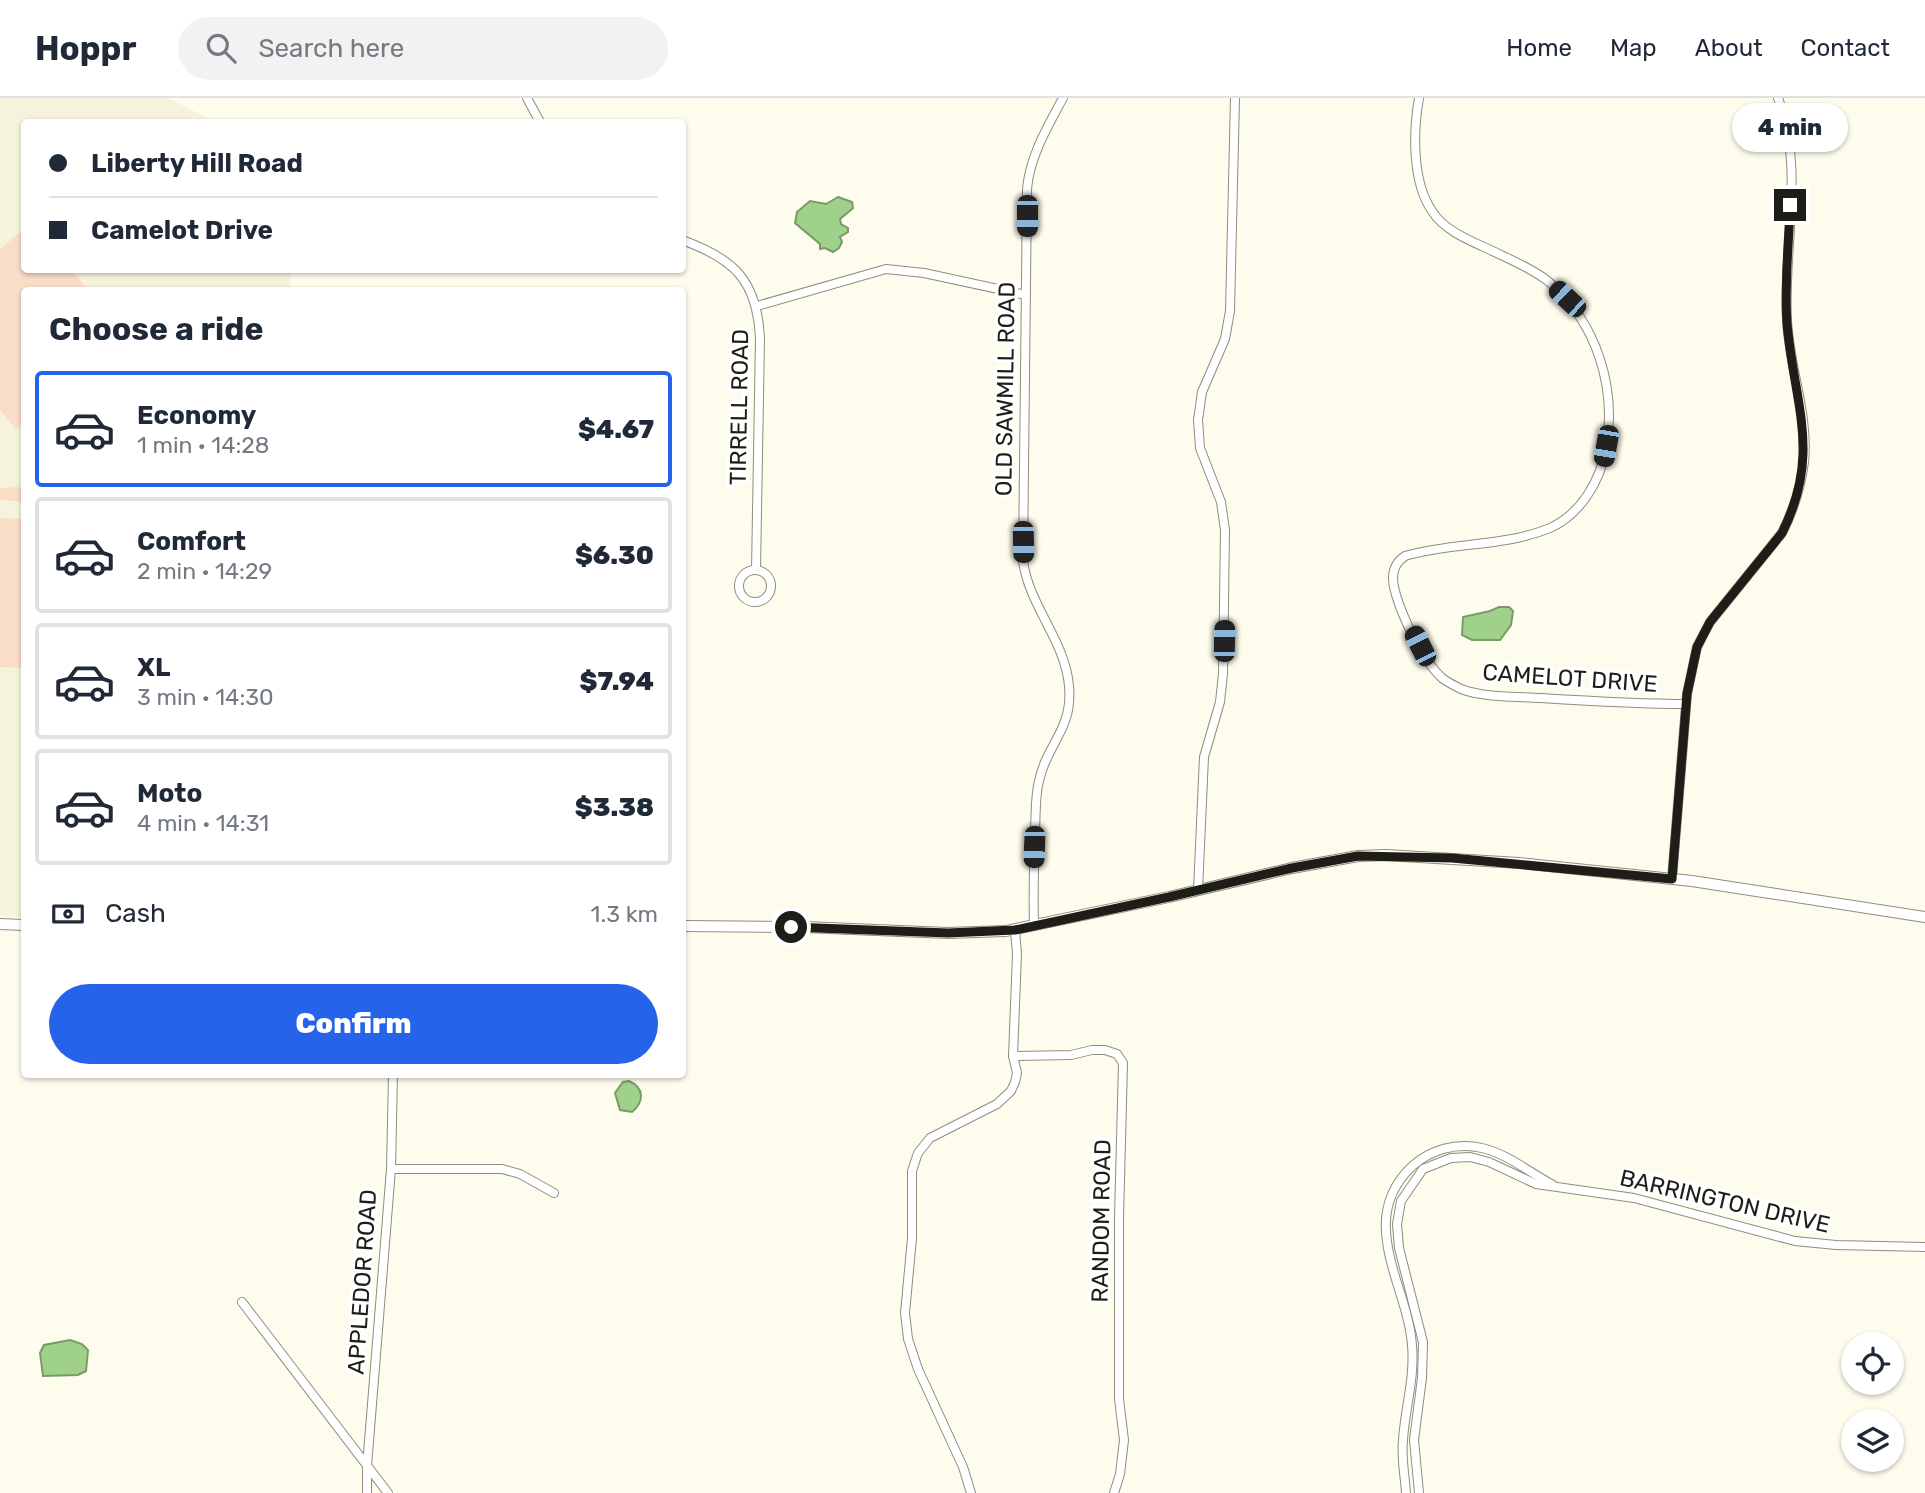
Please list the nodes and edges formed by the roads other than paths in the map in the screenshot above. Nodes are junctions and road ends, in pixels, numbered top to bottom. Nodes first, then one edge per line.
1 (527, 98) edge
2 (1063, 98) edge
3 (1235, 98) edge
4 (1419, 98) edge
5 (1778, 98) edge
6 (538, 119) edge
7 (686, 242) edge
8 (1026, 295) junction
9 (757, 306) junction
10 (755, 570) junction
11 (1686, 704) junction
12 (1672, 879) junction
13 (1198, 890) junction
14 (1925, 917) edge
15 (0, 924) edge
16 (21, 925) edge
17 (1034, 925) junction
18 (686, 926) edge
19 (1015, 930) junction
20 (1013, 1056) junction
21 (393, 1078) edge
22 (1412, 1165) junction
23 (391, 1169) junction
24 (1423, 1169) junction
25 (1558, 1188) junction
26 (554, 1193) dead end
27 (1925, 1247) edge
28 (242, 1302) dead end
29 (1419, 1322) junction
30 (1409, 1325) junction
31 (367, 1466) junction
32 (1415, 1466) junction
33 (1404, 1468) junction
34 (367, 1493) edge
35 (388, 1493) edge
36 (971, 1493) edge
37 (1114, 1493) edge
38 (1406, 1493) edge
39 (1419, 1493) edge

1 - 6 street
2 - 8 street, OLD SAWMILL ROAD
3 - 13 street
4 - 11 street, CAMELOT DRIVE
5 - 11 street, CAMELOT DRIVE
7 - 9 street, TIRRELL ROAD
8 - 9 street
8 - 17 street, OLD SAWMILL ROAD
9 - 10 street, TIRRELL ROAD
10 - 10 street, TIRRELL ROAD
11 - 12 street, CAMELOT DRIVE
12 - 13 street
12 - 14 street
13 - 17 street
15 - 16 street
17 - 19 street
18 - 19 street
19 - 20 street
20 - 36 street
20 - 37 street, RANDOM ROAD
21 - 23 street, APPLEDOR ROAD
22 - 24 street
22 - 25 street, BARRINGTON DRIVE
22 - 30 street, BARRINGTON DRIVE
23 - 26 street
23 - 31 street, APPLEDOR ROAD
24 - 25 street, BARRINGTON DRIVE
24 - 29 street
25 - 27 street, BARRINGTON DRIVE
28 - 31 street
29 - 30 street
29 - 32 street
30 - 33 street, BARRINGTON DRIVE
31 - 34 street, APPLEDOR ROAD
31 - 35 street
32 - 33 street
32 - 39 street
33 - 38 street, BARRINGTON DRIVE

